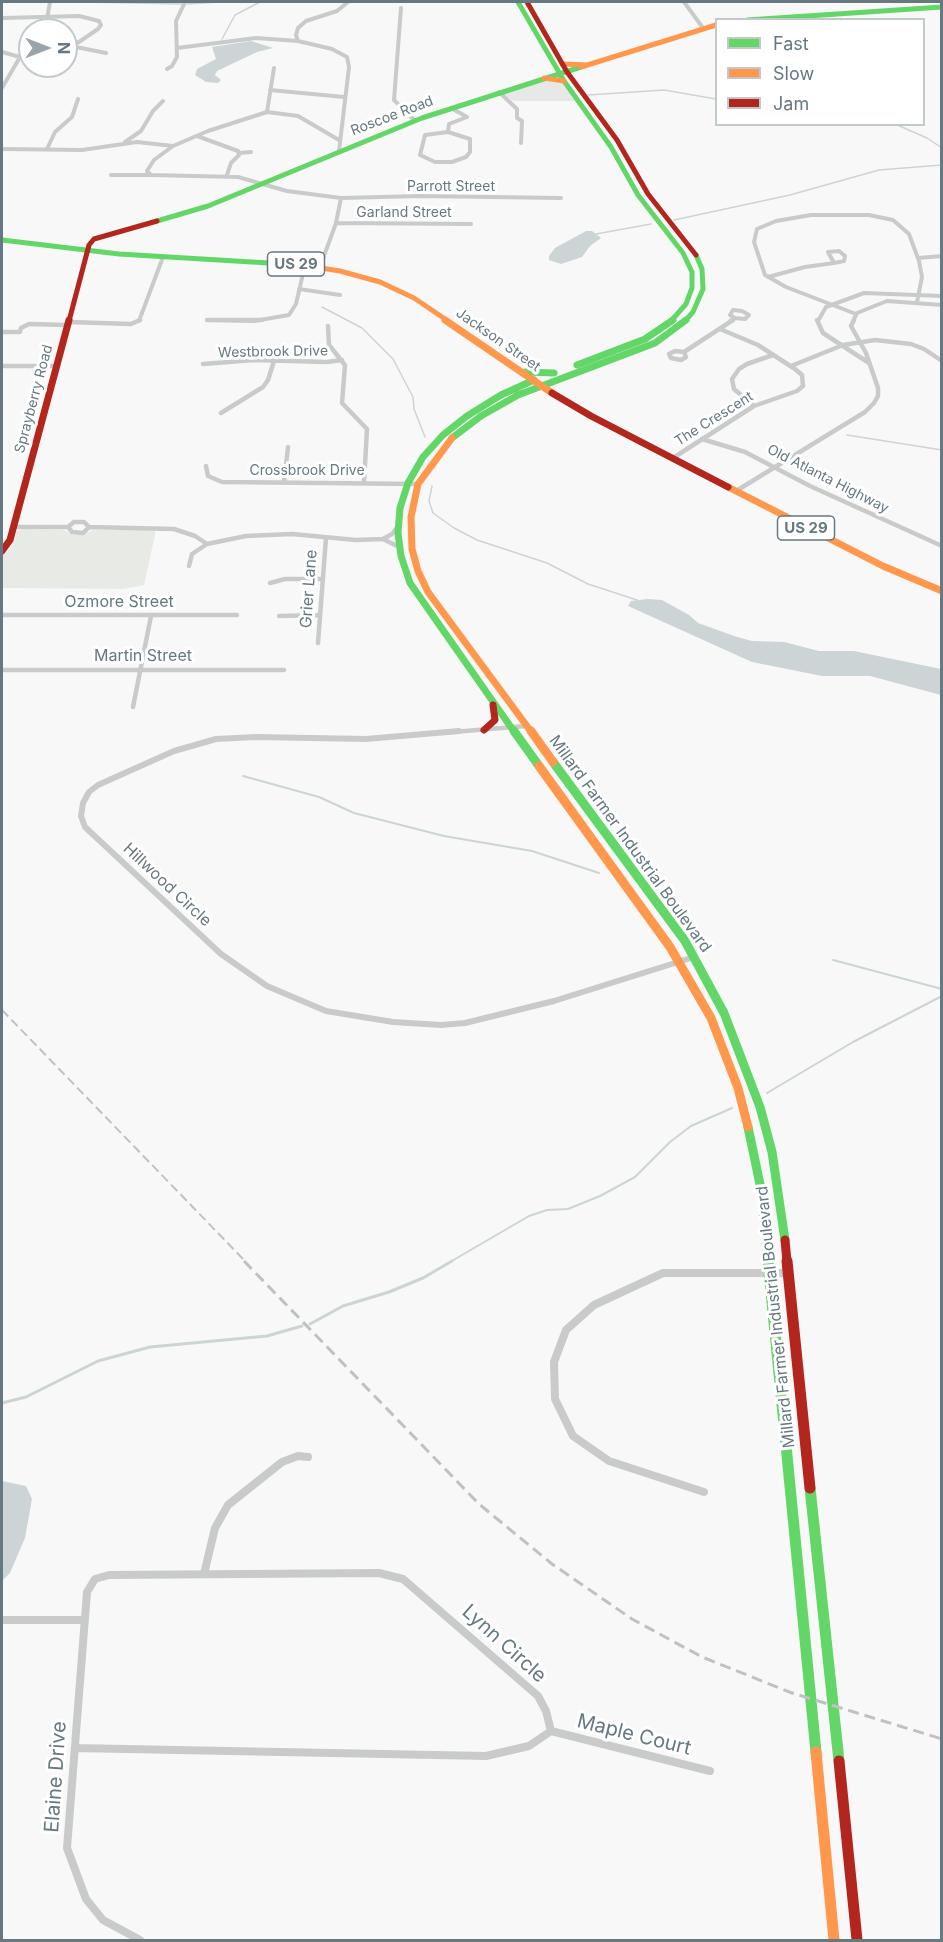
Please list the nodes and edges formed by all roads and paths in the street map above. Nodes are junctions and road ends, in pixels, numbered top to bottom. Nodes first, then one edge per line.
1 (50, 2) edge
2 (185, 2) edge
3 (348, 2) edge
4 (518, 2) edge
5 (527, 2) edge
6 (684, 2) edge
7 (937, 5) edge
8 (401, 8) dead end
9 (2, 18) edge
10 (18, 18) edge
11 (47, 18) edge
12 (58, 18) edge
13 (772, 18) edge
14 (715, 25) edge
15 (703, 28) junction
16 (298, 41) junction
17 (78, 43) edge
18 (78, 47) edge
19 (177, 48) junction
20 (2, 52) edge
21 (106, 53) dead end
22 (18, 56) edge
23 (18, 60) edge
24 (274, 68) dead end
25 (167, 69) dead end
26 (563, 73) junction
27 (2, 88) edge
28 (270, 90) junction
29 (499, 92) junction
30 (344, 97) junction
31 (78, 99) dead end
32 (163, 101) dead end
33 (449, 109) junction
34 (267, 112) junction
35 (415, 121) junction
36 (447, 132) junction
37 (197, 136) junction
38 (339, 140) junction
39 (125, 142) junction
40 (521, 143) dead end
41 (172, 146) junction
42 (2, 149) edge
43 (47, 149) junction
44 (339, 151) junction
45 (251, 152) dead end
46 (239, 153) junction
47 (111, 175) dead end
48 (152, 175) junction
49 (227, 176) junction
50 (260, 184) junction
51 (341, 198) junction
52 (561, 198) dead end
53 (336, 223) junction
54 (471, 224) dead end
55 (2, 240) edge
56 (88, 250) junction
57 (163, 256) junction
58 (942, 256) edge
59 (918, 258) junction
60 (834, 263) dead end
61 (305, 265) junction
62 (320, 267) junction
63 (768, 278) junction
64 (299, 289) junction
65 (920, 294) junction
66 (340, 295) dead end
67 (942, 296) edge
68 (917, 302) junction
69 (831, 304) junction
70 (942, 305) edge
71 (856, 314) junction
72 (735, 318) dead end
73 (207, 320) dead end
74 (69, 323) junction
75 (328, 326) dead end
76 (720, 329) junction
77 (2, 332) edge
78 (861, 342) junction
79 (843, 345) junction
80 (684, 352) dead end
81 (773, 355) junction
82 (342, 360) junction
83 (274, 361) junction
84 (942, 361) edge
85 (870, 363) junction
86 (203, 364) dead end
87 (2, 366) edge
88 (57, 366) junction
89 (791, 366) junction
90 (520, 372) junction
91 (558, 376) junction
92 (537, 383) junction
93 (514, 393) junction
94 (559, 397) junction
95 (754, 406) junction
96 (221, 413) dead end
97 (702, 439) junction
98 (288, 447) dead end
99 (674, 459) junction
100 (206, 466) dead end
101 (776, 467) junction
102 (284, 482) junction
103 (364, 483) junction
104 (408, 483) junction
105 (418, 484) junction
106 (736, 491) junction
107 (398, 525) junction
108 (14, 527) junction
109 (68, 527) junction
110 (89, 527) junction
111 (326, 538) junction
112 (383, 539) junction
113 (207, 544) junction
114 (942, 546) edge
115 (399, 547) junction
116 (2, 551) edge
117 (189, 567) dead end
118 (322, 579) junction
119 (270, 583) dead end
120 (942, 591) edge
121 (2, 615) edge
122 (237, 615) dead end
123 (320, 615) junction
124 (151, 616) junction
125 (279, 616) dead end
126 (318, 643) dead end
127 (2, 670) edge
128 (139, 670) junction
129 (284, 670) dead end
130 (488, 693) junction
131 (133, 707) dead end
132 (526, 726) junction
133 (513, 727) junction
134 (484, 729) junction
135 (694, 957) junction
136 (679, 961) junction
137 (770, 1272) junction
138 (787, 1272) junction
139 (308, 1457) dead end
140 (704, 1492) dead end
141 (204, 1574) junction
142 (2, 1620) edge
143 (85, 1620) junction
144 (551, 1731) junction
145 (75, 1748) junction
146 (710, 1772) dead end
147 (141, 1941) edge
148 (834, 1941) edge
149 (857, 1941) edge

1 - 11 street
2 - 19 street
3 - 16 street
4 - 26 main road, Millard Farmer Industrial Boulevard
5 - 26 main road, Millard Farmer Industrial Boulevard
6 - 15 street
7 - 13 main road
8 - 35 street
9 - 10 street
12 - 17 street
14 - 15 main road
15 - 26 main road
16 - 19 street
16 - 30 street
18 - 21 street
19 - 25 street
20 - 22 street
23 - 27 street
24 - 28 street
26 - 29 main road, Roscoe Road
26 - 91 main road, Millard Farmer Industrial Boulevard
28 - 30 street
28 - 34 street
29 - 33 main road, Roscoe Road
29 - 40 street
30 - 38 street
31 - 43 street
32 - 39 street
33 - 35 main road, Roscoe Road
33 - 36 street
34 - 37 street
34 - 38 street
35 - 44 main road, Roscoe Road
36 - 36 street
37 - 41 street
37 - 46 street
38 - 44 street
39 - 41 street
39 - 43 street
41 - 48 street
42 - 43 street
44 - 50 main road, Roscoe Road
45 - 46 street
46 - 49 street
47 - 48 street, Parrott Street
48 - 49 street, Parrott Street
49 - 50 street, Parrott Street
50 - 51 street, Parrott Street
50 - 56 main road, Roscoe Road
51 - 52 street, Parrott Street
51 - 53 street
53 - 54 street, Garland Street
53 - 62 street
55 - 56 main road, Jackson Street / US 29
56 - 57 main road, Jackson Street / US 29
56 - 74 main road, Sprayberry Road
57 - 61 main road, Jackson Street / US 29
57 - 74 street
58 - 59 street
59 - 63 street
59 - 65 street
60 - 63 street
61 - 62 main road, Jackson Street / US 29
61 - 64 street
62 - 90 main road, Jackson Street / US 29
63 - 69 street
64 - 66 street
64 - 73 street
65 - 67 street
65 - 68 street
65 - 69 street
68 - 70 street
68 - 71 street
69 - 71 street
69 - 79 street
71 - 78 street
72 - 76 street
74 - 77 street
74 - 88 main road, Sprayberry Road
75 - 82 street
76 - 80 street
76 - 81 street
78 - 79 street
78 - 84 street
78 - 85 street
79 - 85 street
79 - 89 street
81 - 89 street
81 - 95 street
82 - 83 street, Westbrook Drive
82 - 103 street
83 - 86 street, Westbrook Drive
83 - 96 street
85 - 101 street
87 - 88 street
88 - 108 main road, Sprayberry Road
89 - 95 street, The Crescent
90 - 91 main road
90 - 92 main road, Jackson Street / US 29
90 - 93 main road
91 - 92 main road, Millard Farmer Industrial Boulevard
91 - 94 main road
92 - 93 main road, Millard Farmer Industrial Boulevard
92 - 94 main road, Jackson Street / US 29
93 - 94 main road
93 - 104 main road, Millard Farmer Industrial Boulevard
93 - 105 main road, Millard Farmer Industrial Boulevard
94 - 99 main road, Jackson Street / US 29
95 - 97 street, The Crescent
97 - 99 street, The Crescent
97 - 101 street, Old Atlanta Highway
98 - 102 street
99 - 106 main road, Jackson Street / US 29
100 - 102 street, Crossbrook Drive
101 - 106 street
101 - 114 street, Old Atlanta Highway
102 - 103 street, Crossbrook Drive
103 - 104 street, Crossbrook Drive
104 - 105 street, Crossbrook Drive
104 - 107 main road, Millard Farmer Industrial Boulevard
105 - 132 main road, Millard Farmer Industrial Boulevard
106 - 120 main road, Jackson Street / US 29
107 - 112 street
107 - 115 main road, Millard Farmer Industrial Boulevard
108 - 109 street
108 - 116 main road, Sprayberry Road
109 - 110 street
109 - 110 street
110 - 113 street
111 - 112 street
111 - 113 street
111 - 118 street, Grier Lane
112 - 115 street
113 - 117 street
115 - 130 main road, Millard Farmer Industrial Boulevard
118 - 119 street
118 - 123 street, Grier Lane
121 - 124 street, Ozmore Street
122 - 124 street, Ozmore Street
123 - 125 street
123 - 126 street, Grier Lane
124 - 128 street
127 - 128 street, Martin Street
128 - 129 street, Martin Street
128 - 131 street
130 - 133 main road, Millard Farmer Industrial Boulevard
130 - 134 main road
132 - 133 street, Hillwood Circle
132 - 135 main road, Millard Farmer Industrial Boulevard
133 - 134 street, Hillwood Circle
133 - 136 main road, Millard Farmer Industrial Boulevard
134 - 136 street, Hillwood Circle
135 - 136 street, Hillwood Circle
135 - 138 main road, Millard Farmer Industrial Boulevard
136 - 137 main road, Millard Farmer Industrial Boulevard
137 - 138 street
137 - 140 street
137 - 148 main road, Millard Farmer Industrial Boulevard
138 - 149 main road, Millard Farmer Industrial Boulevard
139 - 141 street
141 - 143 street, Lynn Circle
141 - 144 street, Lynn Circle
142 - 143 street
143 - 145 street, Elaine Drive
144 - 145 street
144 - 146 street, Maple Court
145 - 147 street, Elaine Drive

